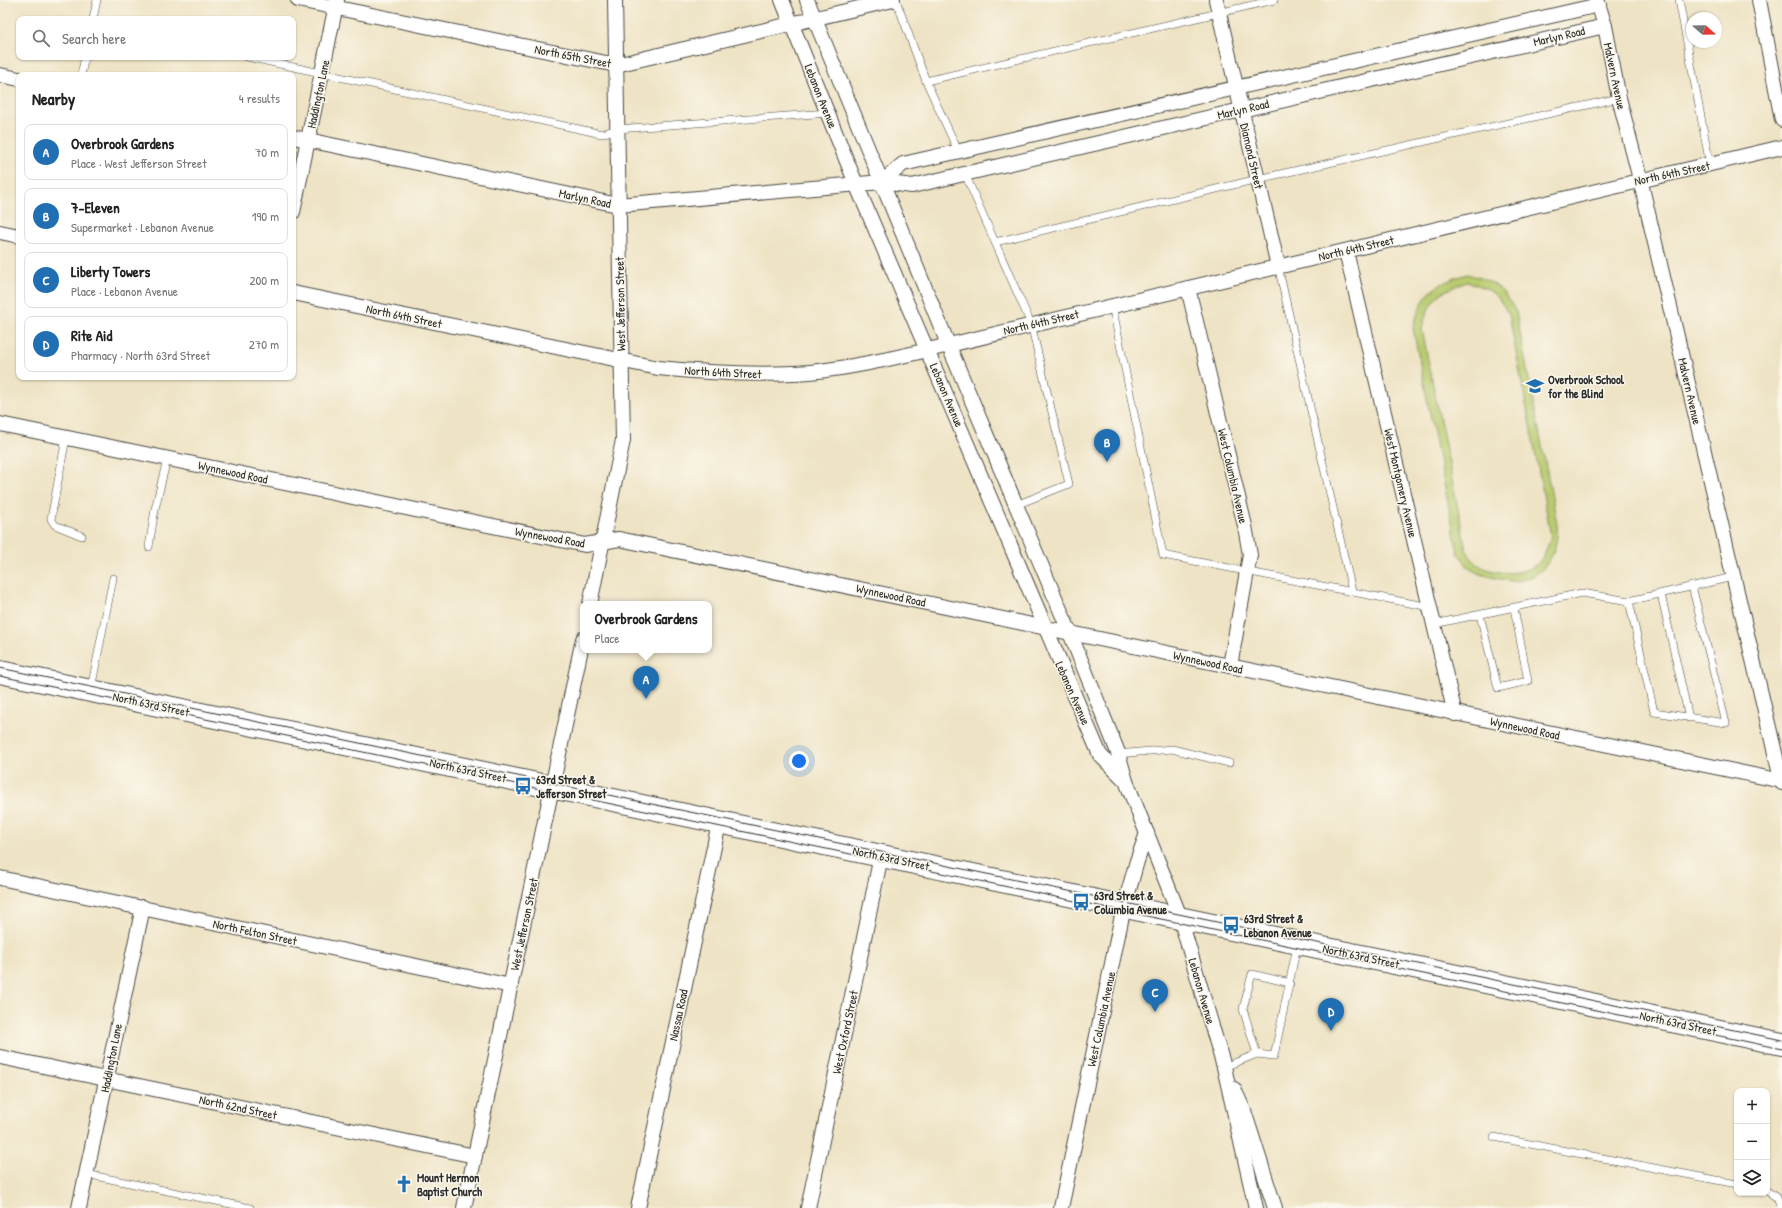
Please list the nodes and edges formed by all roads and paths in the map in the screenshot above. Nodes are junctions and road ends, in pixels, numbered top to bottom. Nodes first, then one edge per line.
1 (97, 0) edge
2 (298, 0) edge
3 (615, 0) edge
4 (782, 0) edge
5 (807, 0) edge
6 (893, 0) edge
7 (896, 0) edge
8 (1274, 0) edge
9 (1678, 0) edge
10 (1759, 0) edge
11 (1598, 3) edge
12 (336, 4) edge
13 (1217, 7) edge
14 (94, 16) edge
15 (815, 18) junction
16 (792, 23) junction
17 (1605, 26) junction
18 (84, 60) edge
19 (261, 60) edge
20 (616, 66) junction
21 (82, 72) edge
22 (322, 73) junction
23 (0, 75) edge
24 (16, 78) edge
25 (926, 81) junction
26 (1236, 88) junction
27 (1618, 98) junction
28 (1242, 110) junction
29 (828, 113) junction
30 (1782, 120) edge
31 (617, 129) junction
32 (296, 138) edge
33 (308, 140) junction
34 (1782, 147) edge
35 (959, 153) junction
36 (1710, 165) junction
37 (965, 174) junction
38 (1640, 179) junction
39 (1258, 180) junction
40 (882, 182) junction
41 (856, 184) junction
42 (296, 198) edge
43 (618, 205) junction
44 (0, 232) edge
45 (16, 235) edge
46 (995, 242) junction
47 (1346, 251) junction
48 (1278, 266) junction
49 (1188, 288) junction
50 (296, 294) edge
51 (1112, 305) junction
52 (1031, 324) junction
53 (948, 344) junction
54 (928, 350) junction
55 (621, 362) junction
56 (0, 424) edge
57 (66, 438) junction
58 (993, 450) junction
59 (973, 458) junction
60 (167, 459) junction
61 (1016, 504) junction
62 (82, 536) dead end
63 (603, 542) junction
64 (149, 547) dead end
65 (1248, 573) junction
66 (1733, 577) junction
67 (113, 578) dead end
68 (1692, 586) junction
69 (1352, 591) junction
70 (1661, 594) junction
71 (591, 601) edge
72 (1629, 601) junction
73 (1430, 607) junction
74 (1514, 608) junction
75 (1480, 615) junction
76 (1434, 624) junction
77 (1044, 627) junction
78 (1070, 633) junction
79 (580, 653) edge
80 (1230, 666) junction
81 (0, 672) edge
82 (91, 691) junction
83 (1455, 714) junction
84 (1690, 718) junction
85 (1118, 754) junction
86 (1229, 764) dead end
87 (1126, 781) junction
88 (1782, 781) edge
89 (552, 788) junction
90 (719, 822) junction
91 (1147, 833) junction
92 (881, 856) junction
93 (0, 878) edge
94 (1124, 907) junction
95 (143, 908) junction
96 (1180, 919) junction
97 (1298, 943) junction
98 (1290, 983) junction
99 (511, 986) junction
100 (1782, 1044) edge
101 (1257, 1054) junction
102 (0, 1057) edge
103 (1224, 1067) junction
104 (106, 1080) junction
105 (1494, 1137) dead end
106 (475, 1156) junction
107 (86, 1174) junction
108 (1734, 1183) edge
109 (1770, 1193) edge
110 (79, 1208) edge
111 (250, 1208) edge
112 (464, 1208) edge
113 (638, 1208) edge
114 (808, 1208) edge
115 (1061, 1208) edge
116 (1256, 1208) edge
117 (1275, 1208) edge
118 (1782, 1208) edge

1 - 14 lane
2 - 12 street, North 65th Street
3 - 20 street, West Jefferson Street
4 - 16 street, Lebanon Avenue
5 - 15 street, Lebanon Avenue
6 - 15 street, North 65th Street
7 - 25 lane
8 - 13 lane
9 - 36 lane
10 - 30 street
11 - 17 street, Malvern Avenue
11 - 26 street, Marlyn Road
12 - 20 street, North 65th Street
12 - 22 street, Haddington Lane
13 - 25 lane
13 - 26 street, Diamond Street
15 - 16 street, North 65th Street
15 - 40 street, Lebanon Avenue
16 - 20 street, North 65th Street
16 - 29 street, Lebanon Avenue
17 - 27 street, Malvern Avenue
17 - 28 street, Marlyn Road
18 - 21 lane
19 - 22 lane
20 - 31 street, West Jefferson Street
22 - 31 lane
22 - 33 street, Haddington Lane
23 - 24 street
25 - 35 lane
26 - 28 street, Diamond Street
26 - 35 street, Marlyn Road
27 - 38 street, Malvern Avenue
27 - 39 lane
28 - 37 street, Marlyn Road
28 - 39 street, Diamond Street
29 - 31 lane
29 - 41 street, Lebanon Avenue
31 - 43 street, West Jefferson Street
32 - 33 street, Marlyn Road
33 - 42 street, Haddington Lane
33 - 43 street, Marlyn Road
34 - 36 street, North 64th Street
35 - 40 street, Marlyn Road
36 - 38 street, North 64th Street
37 - 40 street, Marlyn Road
37 - 46 lane
38 - 47 street, North 64th Street
38 - 66 street, Malvern Avenue
39 - 46 lane
39 - 48 street, Diamond Street
40 - 41 street, Marlyn Road
40 - 53 street, Lebanon Avenue
41 - 43 street, Marlyn Road
41 - 54 street, Lebanon Avenue
43 - 55 street, West Jefferson Street
44 - 45 street
46 - 52 lane
47 - 48 street, North 64th Street
47 - 73 street, West Montgomery Avenue
48 - 49 street, North 64th Street
48 - 69 lane
49 - 51 street, North 64th Street
49 - 65 street, West Columbia Avenue
50 - 55 street, North 64th Street
51 - 52 street, North 64th Street
51 - 65 lane
52 - 53 street, North 64th Street
52 - 61 lane
53 - 54 street, North 64th Street
53 - 58 street, Lebanon Avenue
54 - 55 street, North 64th Street
54 - 59 street, Lebanon Avenue
55 - 63 street, West Jefferson Street
56 - 57 street, Wynnewood Road
57 - 60 street, Wynnewood Road
57 - 62 lane
58 - 59 street
58 - 61 street, Lebanon Avenue
59 - 77 street, Lebanon Avenue
60 - 63 street, Wynnewood Road
60 - 64 lane
61 - 78 street, Lebanon Avenue
63 - 71 street, West Jefferson Street
63 - 77 street, Wynnewood Road
65 - 69 lane
65 - 80 street, West Columbia Avenue
66 - 68 lane
66 - 88 street, Malvern Avenue
67 - 82 lane
68 - 70 lane
68 - 84 lane
69 - 73 lane
70 - 72 lane
70 - 84 lane
72 - 74 lane
72 - 84 lane
73 - 76 street, West Montgomery Avenue
74 - 75 lane
74 - 75 lane
75 - 76 lane
76 - 83 street, West Montgomery Avenue
77 - 78 street, Wynnewood Road
77 - 87 street, Lebanon Avenue
78 - 80 street, Wynnewood Road
78 - 85 street, Lebanon Avenue
79 - 89 street, West Jefferson Street
80 - 83 street, Wynnewood Road
81 - 82 main road, North 63rd Street
82 - 89 main road, North 63rd Street
83 - 88 street, Wynnewood Road
85 - 86 lane
85 - 87 street, Lebanon Avenue
87 - 91 street, Lebanon Avenue
89 - 90 main road, North 63rd Street
89 - 99 street, West Jefferson Street
90 - 92 main road, North 63rd Street
90 - 113 street, Nassau Road
91 - 94 street, West Columbia Avenue
91 - 96 street, Lebanon Avenue
92 - 94 main road, North 63rd Street
92 - 114 street, West Oxford Street
93 - 95 street, North Felton Street
94 - 96 main road, North 63rd Street
94 - 115 street, West Columbia Avenue
95 - 99 street, North Felton Street
95 - 104 street, Haddington Lane
96 - 97 main road, North 63rd Street
96 - 103 street, Lebanon Avenue
97 - 98 lane
97 - 100 main road, North 63rd Street
98 - 101 lane
98 - 101 lane
99 - 106 street, West Jefferson Street
101 - 103 lane
102 - 104 street, North 62nd Street
103 - 116 street, Lebanon Avenue
103 - 117 street, Lebanon Avenue
104 - 106 street, North 62nd Street
104 - 107 street, Haddington Lane
105 - 108 lane
106 - 112 street, West Jefferson Street
107 - 110 street, Haddington Lane
107 - 111 lane
109 - 118 lane

